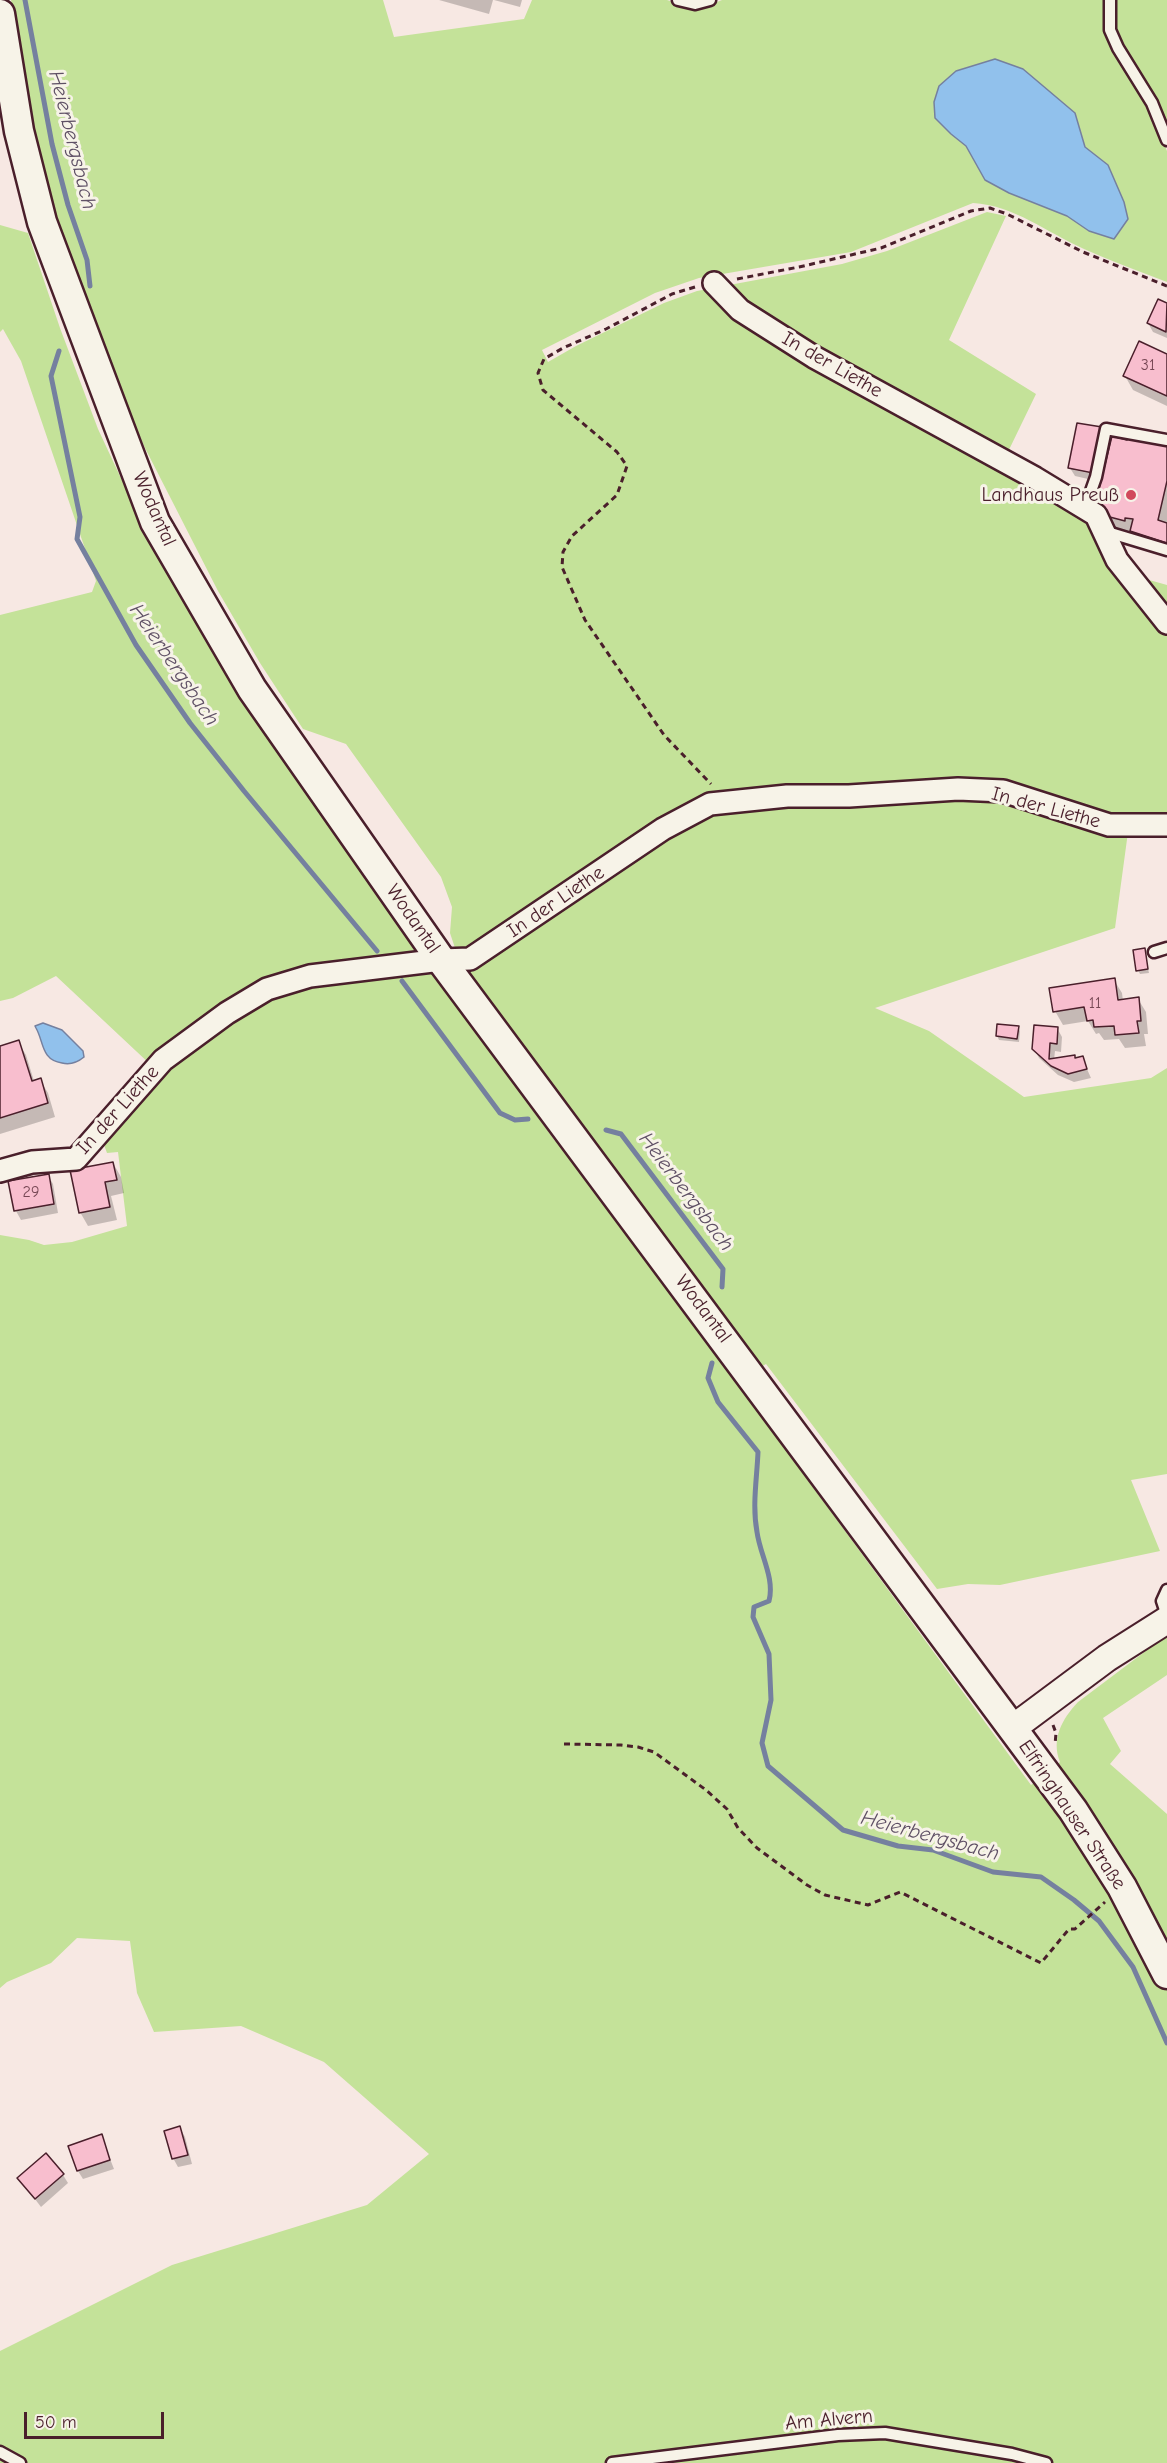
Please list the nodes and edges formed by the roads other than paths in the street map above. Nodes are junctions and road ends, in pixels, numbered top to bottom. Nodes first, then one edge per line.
1 (678, 0) edge
2 (710, 0) edge
3 (1110, 0) edge
4 (0, 14) edge
5 (1167, 140) edge
6 (714, 283) road end
7 (1167, 440) edge
8 (1085, 508) junction
9 (1104, 531) junction
10 (1167, 550) edge
11 (1167, 623) edge
12 (1167, 825) edge
13 (1167, 948) edge
14 (1155, 952) dead end
15 (441, 960) junction
16 (0, 1171) edge
17 (1167, 1590) edge
18 (1167, 1618) edge
19 (1013, 1728) junction
20 (1167, 1974) edge
21 (0, 2452) edge
22 (20, 2463) edge
23 (612, 2463) edge
24 (1046, 2463) edge

1 - 2 lane
3 - 5 lane
4 - 15 main road, Wodantal
6 - 8 street, In der Liethe
7 - 8 lane
8 - 9 street, In der Liethe
9 - 10 lane
9 - 11 street, In der Liethe
12 - 15 street, In der Liethe
13 - 14 lane
15 - 16 street, In der Liethe
15 - 19 main road, Wodantal
17 - 18 lane
18 - 19 street, Elfringhauser Straße
19 - 20 main road, Elfringhauser Straße
21 - 22 lane
23 - 24 lane, Am Alvern

